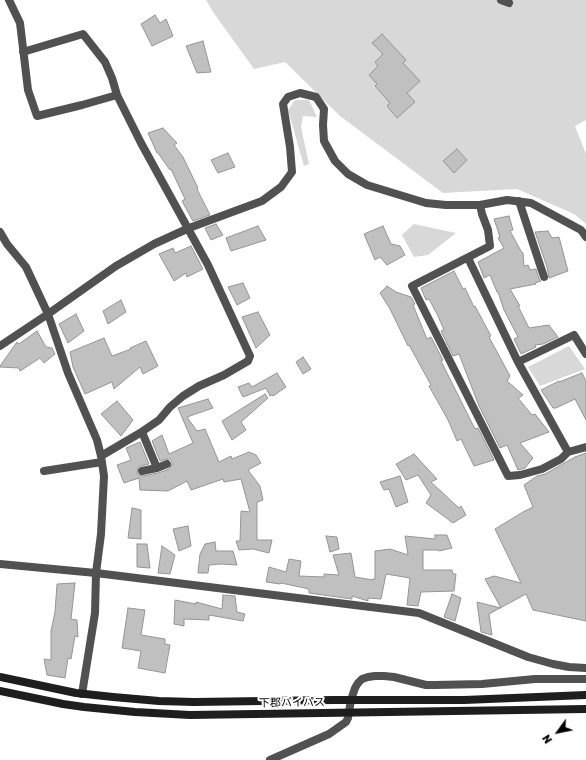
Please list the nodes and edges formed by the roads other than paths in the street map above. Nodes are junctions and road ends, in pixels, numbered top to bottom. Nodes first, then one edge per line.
1 (9, 0) edge
2 (501, 0) edge
3 (509, 3) dead end
4 (23, 52) junction
5 (117, 95) junction
6 (519, 201) junction
7 (480, 205) junction
8 (189, 228) junction
9 (0, 232) edge
10 (586, 237) edge
11 (468, 258) junction
12 (544, 277) dead end
13 (48, 314) junction
14 (0, 346) edge
15 (586, 354) edge
16 (518, 362) junction
17 (142, 432) junction
18 (586, 447) edge
19 (568, 452) junction
20 (101, 459) junction
21 (167, 464) dead end
22 (156, 468) junction
23 (44, 471) dead end
24 (142, 471) dead end
25 (0, 564) edge
26 (96, 573) junction
27 (586, 668) edge
28 (0, 677) edge
29 (586, 679) edge
30 (0, 691) edge
31 (82, 694) junction
32 (586, 695) edge
33 (351, 700) junction
34 (586, 709) edge
35 (350, 713) junction
36 (270, 760) edge

1 - 4 street
2 - 3 street
4 - 5 street
4 - 5 street
5 - 8 street
6 - 7 street
6 - 10 street
6 - 12 street
7 - 8 street
7 - 11 street
8 - 13 street
8 - 17 street
9 - 13 street
11 - 16 street
11 - 19 street
13 - 14 street
13 - 20 street
15 - 16 street
16 - 19 street
17 - 20 street
17 - 22 street
18 - 19 street
20 - 23 street
20 - 26 street
21 - 22 street
22 - 24 street
25 - 26 street
26 - 27 street
26 - 31 street
28 - 31 street
29 - 33 street
30 - 35 street, 下郡バイパス
31 - 33 street
32 - 33 street
33 - 35 street
34 - 35 street, 下郡バイパス
35 - 36 street

